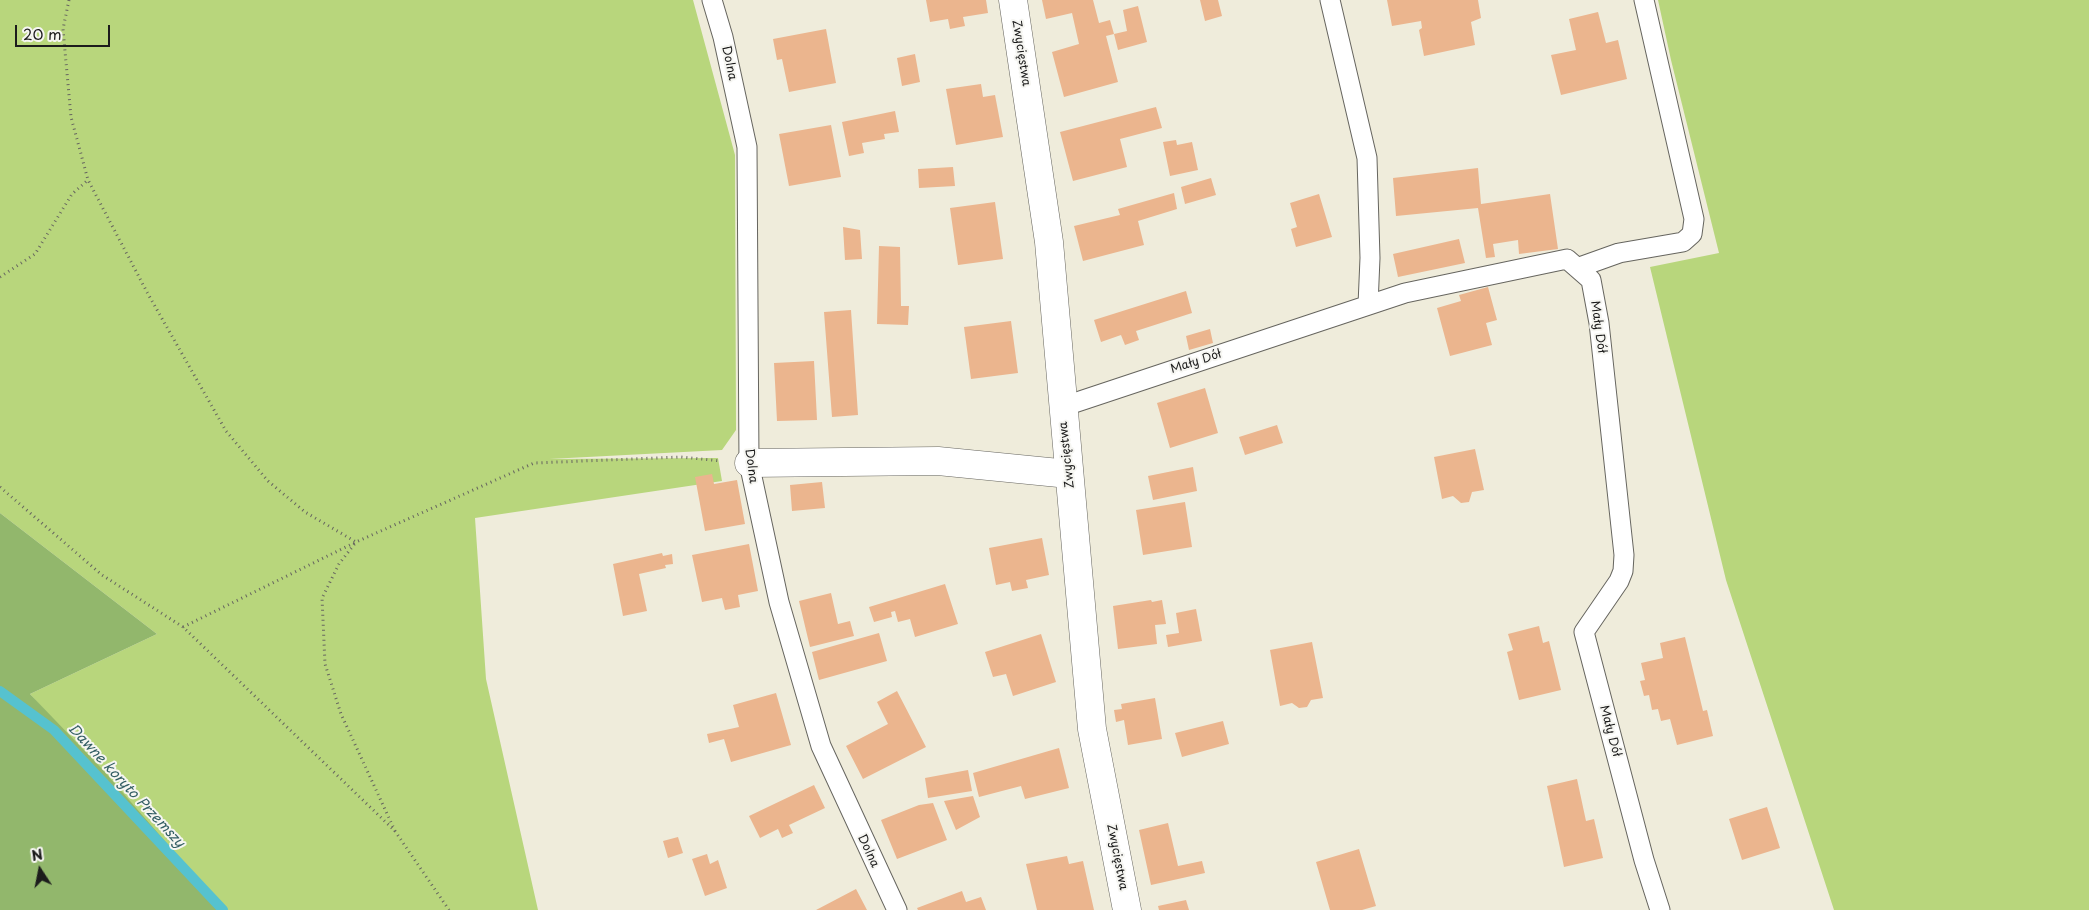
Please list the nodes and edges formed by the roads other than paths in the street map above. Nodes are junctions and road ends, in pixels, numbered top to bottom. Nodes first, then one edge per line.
1 (712, 0) edge
2 (1013, 0) edge
3 (1330, 0) edge
4 (1644, 0) edge
5 (1577, 268) junction
6 (1368, 306) junction
7 (1062, 407) junction
8 (749, 463) junction
9 (1069, 474) junction
10 (897, 910) edge
11 (1127, 910) edge
12 (1660, 910) edge

1 - 8 lane, Dolna
2 - 7 street, Zwycięstwa
3 - 6 lane
4 - 5 lane
5 - 6 lane, Mały Dół
5 - 12 lane, Mały Dół
6 - 7 lane, Mały Dół
7 - 9 street, Zwycięstwa
8 - 9 street
8 - 10 lane, Dolna
9 - 11 street, Zwycięstwa

